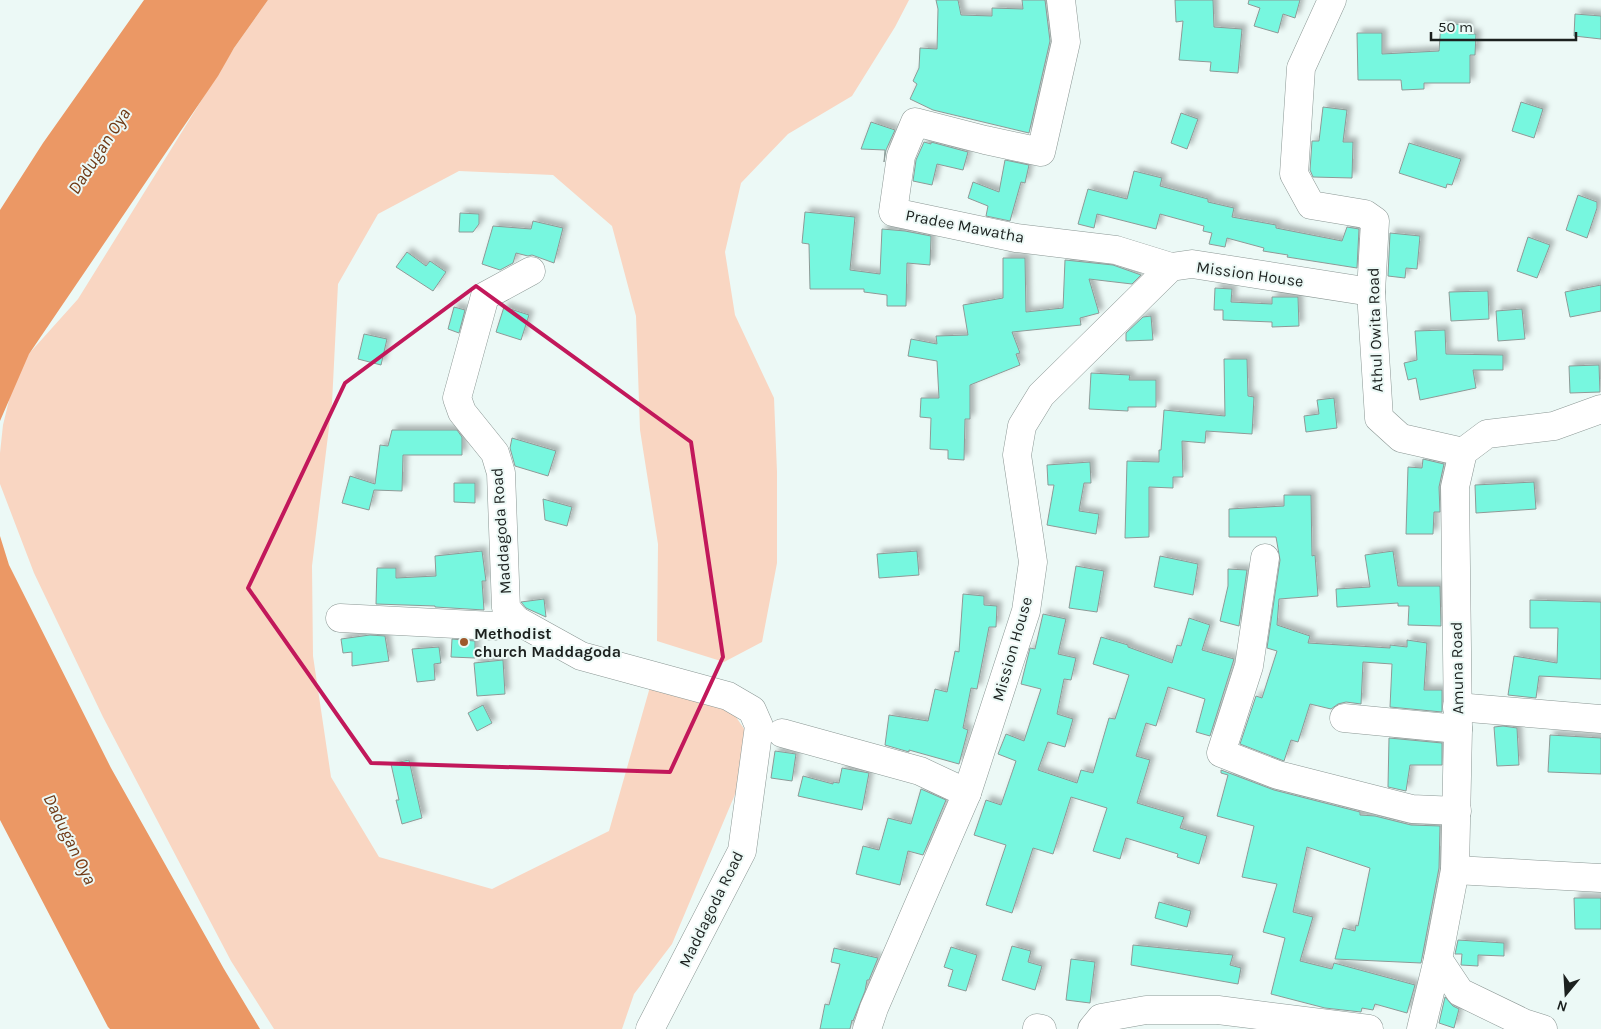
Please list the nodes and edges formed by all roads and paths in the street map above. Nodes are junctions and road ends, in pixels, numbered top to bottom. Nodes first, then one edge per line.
1 (1062, 0) edge
2 (1332, 0) edge
3 (1171, 268) junction
4 (531, 271) dead end
5 (1371, 292) junction
6 (1601, 409) edge
7 (1463, 452) junction
8 (1265, 558) dead end
9 (340, 618) dead end
10 (516, 620) junction
11 (1344, 718) dead end
12 (1457, 718) junction
13 (1601, 719) edge
14 (782, 733) dead end
15 (967, 793) junction
16 (1457, 811) junction
17 (1455, 870) junction
18 (1601, 878) edge
19 (1438, 959) junction
20 (650, 1029) edge
21 (867, 1029) edge
22 (1092, 1029) edge
23 (1369, 1029) edge
24 (1421, 1029) edge
25 (1543, 1029) edge

1 - 3 street, Pradee Mawatha
2 - 5 street, Athul Owita Road
3 - 5 street, Mission House
3 - 15 street, Mission House
4 - 10 street, Maddagoda Road
5 - 7 street, Athul Owita Road
6 - 7 street
7 - 12 street, Amuna Road
8 - 16 street
9 - 10 street
10 - 20 street, Maddagoda Road
11 - 12 street
12 - 13 street
12 - 16 street, Amuna Road
14 - 15 street
15 - 21 street, Mission House
16 - 17 street, Amuna Road
17 - 18 street
17 - 19 street, Amuna Road
19 - 24 street, Amuna Road
19 - 25 street
22 - 23 street

